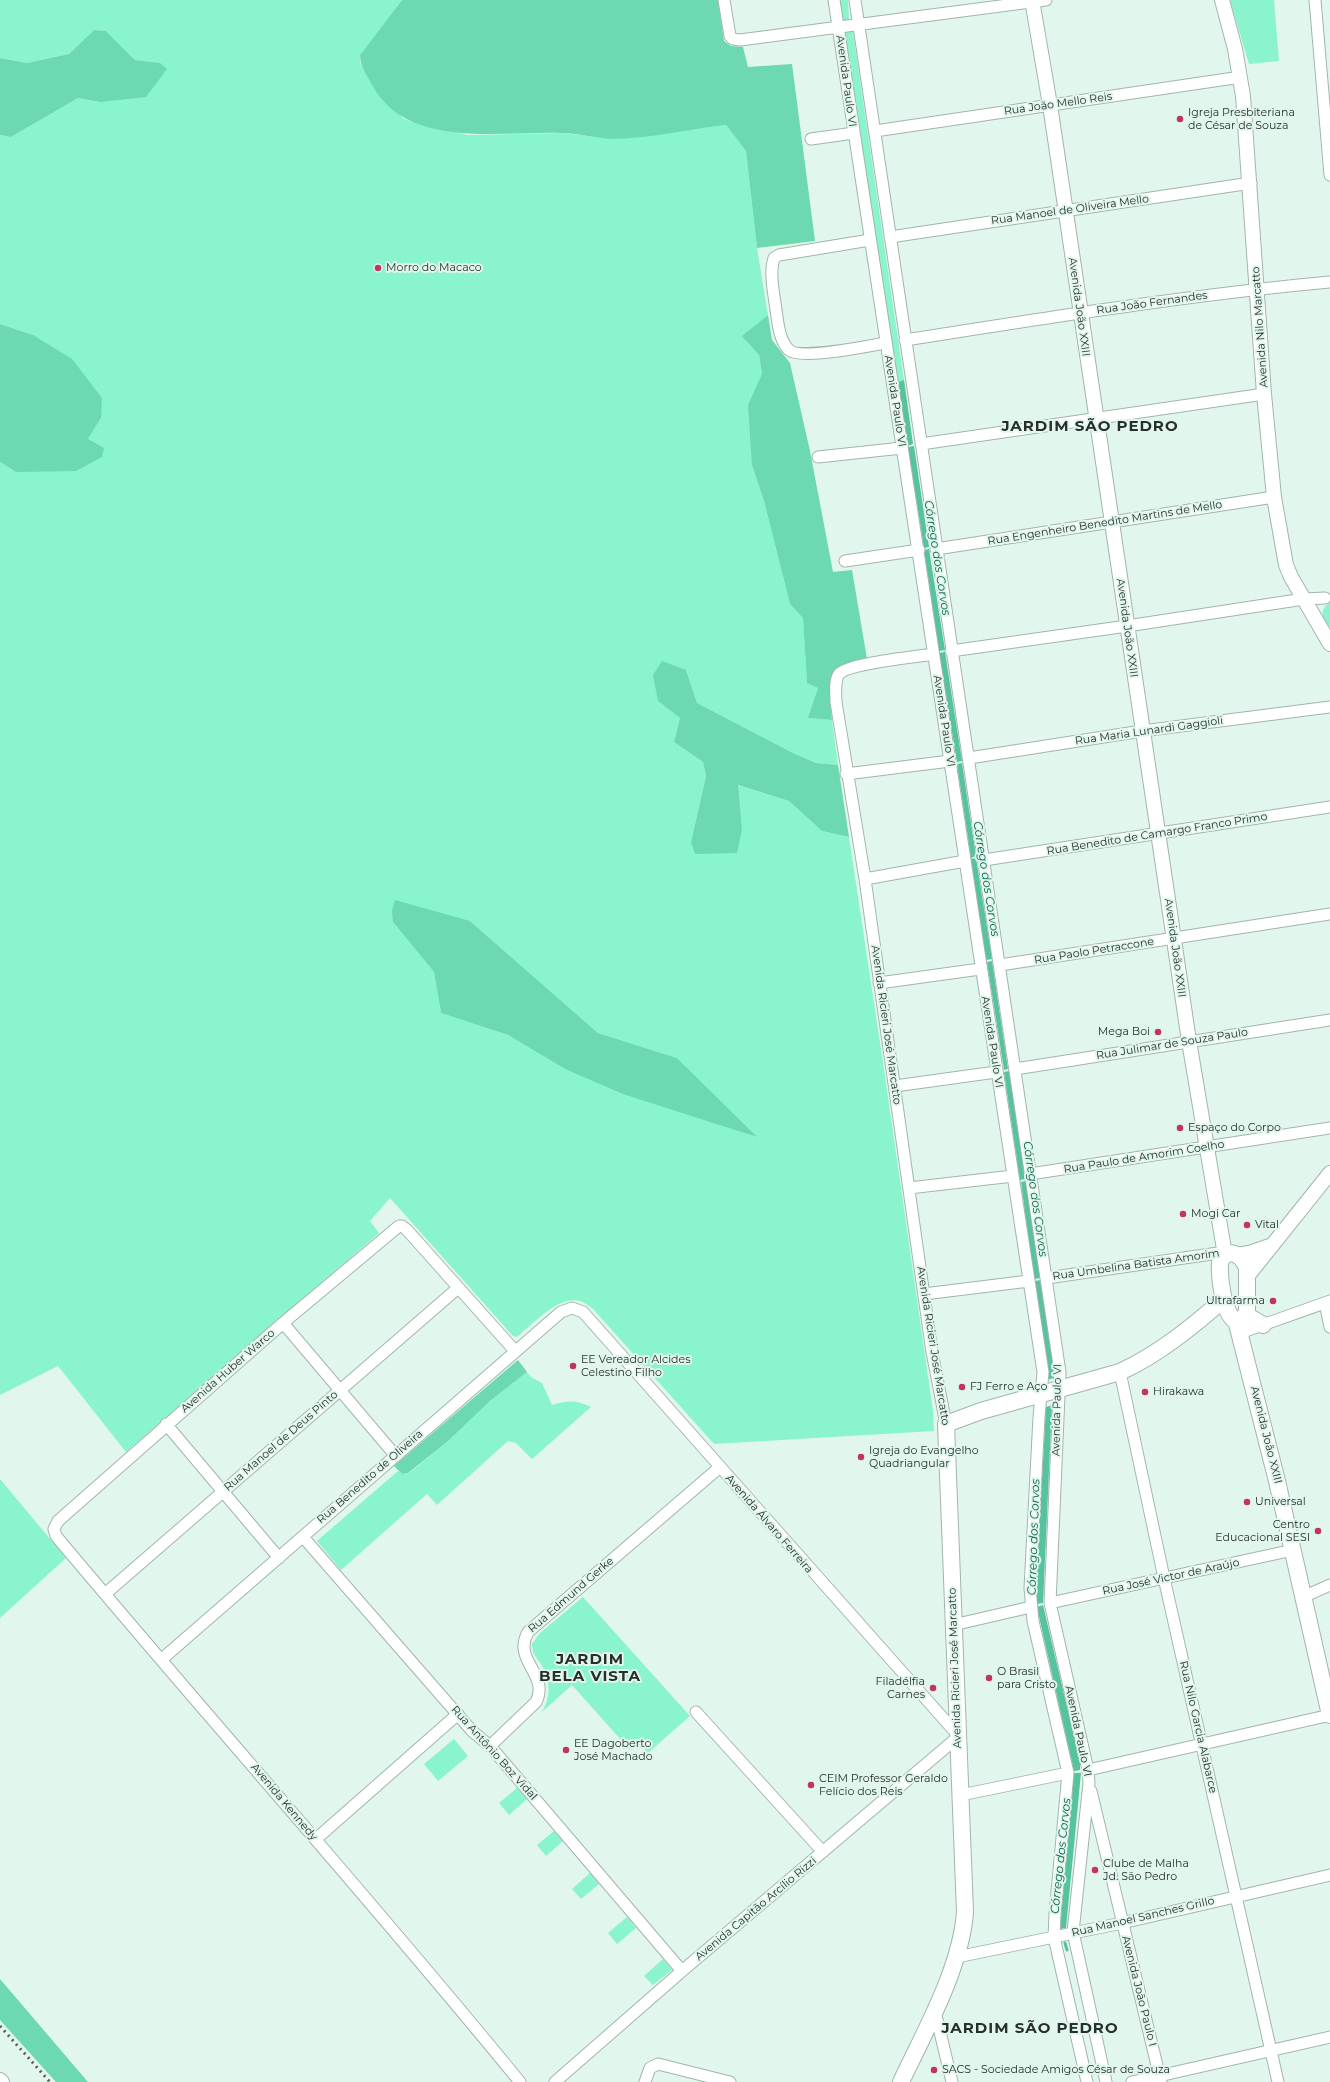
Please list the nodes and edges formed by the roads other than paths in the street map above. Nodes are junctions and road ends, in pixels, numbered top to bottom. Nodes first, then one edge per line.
1 (724, 0) edge
2 (834, 0) edge
3 (855, 0) edge
4 (1222, 0) edge
5 (1315, 0) edge
6 (1037, 1) edge
7 (860, 25) junction
8 (838, 28) junction
9 (1325, 63) edge
10 (1241, 77) junction
11 (1050, 105) junction
12 (875, 131) junction
13 (854, 133) junction
14 (1328, 134) edge
15 (811, 139) dead end
16 (1330, 175) edge
17 (1251, 183) junction
18 (1065, 210) junction
19 (890, 237) junction
20 (870, 240) junction
21 (1330, 282) edge
22 (1257, 289) junction
23 (1080, 313) junction
24 (905, 340) junction
25 (885, 343) junction
26 (1264, 394) junction
27 (1095, 417) junction
28 (921, 444) junction
29 (902, 448) junction
30 (818, 457) dead end
31 (1274, 497) junction
32 (1112, 522) junction
33 (936, 549) junction
34 (919, 550) junction
35 (845, 561) dead end
36 (1327, 597) edge
37 (1307, 605) junction
38 (1127, 626) junction
39 (1330, 644) edge
40 (951, 650) junction
41 (933, 654) junction
42 (1330, 707) edge
43 (1142, 731) junction
44 (969, 758) junction
45 (950, 761) junction
46 (846, 774) junction
47 (1330, 807) edge
48 (1158, 835) junction
49 (965, 860) junction
50 (984, 860) junction
51 (865, 879) junction
52 (1330, 914) edge
53 (1174, 939) junction
54 (1000, 966) junction
55 (980, 969) junction
56 (879, 983) junction
57 (1330, 1020) edge
58 (1189, 1041) junction
59 (1015, 1069) junction
60 (996, 1072) junction
61 (895, 1086) junction
62 (1330, 1128) edge
63 (1207, 1147) junction
64 (1330, 1173) edge
65 (1030, 1174) junction
66 (1013, 1176) junction
67 (909, 1188) junction
68 (1272, 1245) junction
69 (1229, 1254) junction
70 (1047, 1278) junction
71 (1246, 1278) junction
72 (1029, 1281) junction
73 (458, 1288) junction
74 (924, 1294) junction
75 (1224, 1299) junction
76 (1328, 1302) edge
77 (583, 1312) joint
78 (1238, 1321) junction
79 (283, 1323) junction
80 (1263, 1325) joint
81 (1193, 1326) junction
82 (1330, 1327) edge
83 (515, 1351) junction
84 (1120, 1372) junction
85 (1060, 1389) junction
86 (341, 1391) junction
87 (1040, 1394) junction
88 (166, 1424) junction
89 (946, 1424) junction
90 (395, 1455) junction
91 (720, 1467) junction
92 (222, 1492) junction
93 (58, 1521) joint
94 (303, 1537) junction
95 (1293, 1550) junction
96 (279, 1558) junction
97 (1164, 1578) junction
98 (1330, 1585) edge
99 (105, 1594) junction
100 (1303, 1597) junction
101 (1050, 1603) junction
102 (1031, 1607) junction
103 (953, 1625) junction
104 (162, 1659) junction
105 (1328, 1694) edge
106 (696, 1712) dead end
107 (458, 1714) junction
108 (1330, 1715) edge
109 (958, 1736) junction
110 (1203, 1745) junction
111 (490, 1746) junction
112 (1088, 1770) junction
113 (1068, 1773) junction
114 (1089, 1783) junction
115 (961, 1795) junction
116 (316, 1839) junction
117 (823, 1852) junction
118 (1330, 1875) edge
119 (1235, 1896) junction
120 (1122, 1923) junction
121 (1073, 1932) junction
122 (1054, 1937) junction
123 (957, 1957) junction
124 (682, 1971) junction
125 (935, 2010) junction
126 (1330, 2037) edge
127 (1271, 2051) junction
128 (1160, 2079) edge
129 (520, 2082) edge
130 (555, 2082) edge
131 (645, 2082) edge
132 (730, 2082) edge
133 (901, 2082) edge
134 (952, 2082) edge
135 (1087, 2082) edge
136 (1106, 2082) edge
137 (1132, 2082) edge
138 (1278, 2082) edge

1 - 8 street
2 - 8 street, Avenida Paulo VI
3 - 7 street, Avenida Paulo VI
4 - 10 street, Avenida Nilo Marcatto
5 - 9 street
6 - 7 street
6 - 11 street, Avenida João XXIII
7 - 8 street
7 - 12 street, Avenida Paulo VI
8 - 13 street, Avenida Paulo VI
9 - 14 street
10 - 11 street, Rua João Mello Reis
10 - 17 street, Avenida Nilo Marcatto
11 - 12 street, Rua João Mello Reis
11 - 18 street, Avenida João XXIII
12 - 19 street, Avenida Paulo VI
13 - 15 street
13 - 20 street, Avenida Paulo VI
14 - 16 street
17 - 18 street, Rua Manoel de Oliveira Mello
17 - 22 street, Avenida Nilo Marcatto
18 - 19 street, Rua Manoel de Oliveira Mello
18 - 23 street, Avenida João XXIII
19 - 24 street, Avenida Paulo VI
20 - 25 street, Avenida Paulo VI
20 - 25 street
21 - 22 street, Rua João Fernandes
22 - 23 street, Rua João Fernandes
22 - 26 street, Avenida Nilo Marcatto
23 - 24 street, Rua João Fernandes
23 - 27 street, Avenida João XXIII
24 - 28 street, Avenida Paulo VI
25 - 29 street, Avenida Paulo VI
26 - 27 street
26 - 31 street, Avenida Nilo Marcatto
27 - 28 street
27 - 32 street, Avenida João XXIII
28 - 33 street, Avenida Paulo VI
29 - 30 street
29 - 34 street, Avenida Paulo VI
31 - 32 street, Rua Engenheiro Benedito Martins de Mello
31 - 37 street, Avenida Nilo Marcatto
32 - 33 street, Rua Engenheiro Benedito Martins de Mello
32 - 38 street, Avenida João XXIII
33 - 40 street, Avenida Paulo VI
34 - 35 street
34 - 41 street, Avenida Paulo VI
36 - 37 street
37 - 38 street
37 - 39 street, Avenida Nilo Marcatto
38 - 40 street
38 - 43 street, Avenida João XXIII
40 - 44 street, Avenida Paulo VI
41 - 45 street, Avenida Paulo VI
41 - 46 street, Avenida Ricieri José Marcatto
42 - 43 street, Rua Maria Lunardi Gaggioli
43 - 44 street, Rua Maria Lunardi Gaggioli
43 - 48 street, Avenida João XXIII
44 - 50 street, Avenida Paulo VI
45 - 46 street
45 - 49 street, Avenida Paulo VI
46 - 51 street, Avenida Ricieri José Marcatto
47 - 48 street, Rua Benedito de Camargo Franco Primo
48 - 50 street, Rua Benedito de Camargo Franco Primo
48 - 53 street, Avenida João XXIII
49 - 51 street
49 - 55 street, Avenida Paulo VI
50 - 54 street, Avenida Paulo VI
51 - 56 street, Avenida Ricieri José Marcatto
52 - 53 street, Rua Paolo Petraccone
53 - 54 street, Rua Paolo Petraccone
53 - 58 street, Avenida João XXIII
54 - 59 street, Avenida Paulo VI
55 - 56 street
55 - 60 street, Avenida Paulo VI
56 - 61 street, Avenida Ricieri José Marcatto
57 - 58 street, Rua Julimar de Souza Paulo
58 - 59 street, Rua Julimar de Souza Paulo
58 - 63 street, Avenida João XXIII
59 - 65 street, Avenida Paulo VI
60 - 61 street
60 - 66 street, Avenida Paulo VI
61 - 67 street, Avenida Ricieri José Marcatto
62 - 63 street, Rua Paulo de Amorim Coelho
63 - 65 street, Rua Paulo de Amorim Coelho
63 - 69 street, Avenida João XXIII
64 - 68 street
65 - 70 street, Avenida Paulo VI
66 - 67 street
66 - 72 street, Avenida Paulo VI
67 - 74 street, Avenida Ricieri José Marcatto
68 - 69 street
68 - 71 street
69 - 70 street, Rua Umbelina Batista Amorim
69 - 71 main road, Avenida João XXIII
69 - 75 main road, Avenida João XXIII
70 - 85 street, Avenida Paulo VI
71 - 78 main road, Avenida João XXIII
72 - 74 street
72 - 87 street, Avenida Paulo VI
73 - 79 street, Avenida Huber Warco
73 - 83 street
73 - 86 street, Rua Manoel de Deus Pinto
74 - 89 street, Avenida Ricieri José Marcatto
75 - 78 main road, Avenida João XXIII
75 - 81 main road
76 - 80 street
76 - 82 street
77 - 83 street, Rua Benedito de Oliveira
77 - 91 street, Avenida Álvaro Ferreira
78 - 80 main road
78 - 81 main road
78 - 95 main road, Avenida João XXIII
79 - 86 street
79 - 88 street, Avenida Huber Warco
81 - 84 main road
83 - 90 street, Rua Benedito de Oliveira
84 - 85 main road
84 - 97 street, Rua Nilo Garcia Alabarce
85 - 87 main road
85 - 101 street, Avenida Paulo VI
86 - 90 street
86 - 92 street, Rua Manoel de Deus Pinto
87 - 89 main road
87 - 102 street, Avenida Paulo VI
88 - 92 street
88 - 93 street, Avenida Huber Warco
89 - 103 main road, Avenida Ricieri José Marcatto
90 - 94 street, Rua Benedito de Oliveira
91 - 109 street, Avenida Álvaro Ferreira
91 - 111 street, Rua Edmund Gerke
92 - 96 street
92 - 99 street, Rua Manoel de Deus Pinto
93 - 99 street, Avenida Kennedy
94 - 96 street, Rua Benedito de Oliveira
94 - 107 street, Rua Antônio Boz Vidal
95 - 97 street, Rua José Victor de Araújo
95 - 100 main road, Avenida João XXIII
96 - 104 street, Rua Benedito de Oliveira
97 - 101 street, Rua José Victor de Araújo
97 - 110 street, Rua Nilo Garcia Alabarce
98 - 100 street
99 - 104 street, Avenida Kennedy
100 - 105 main road, Avenida João XXIII
101 - 112 street, Avenida Paulo VI
102 - 103 street
102 - 113 street, Avenida Paulo VI
103 - 109 main road, Avenida Ricieri José Marcatto
104 - 116 street, Avenida Kennedy
105 - 108 main road, Avenida João XXIII
106 - 117 street
107 - 111 street, Rua Antônio Boz Vidal
107 - 116 street
108 - 110 street
109 - 115 main road, Avenida Ricieri José Marcatto
109 - 117 street, Avenida Capitão Arcílio Rizzi
110 - 112 street
110 - 119 street, Rua Nilo Garcia Alabarce
111 - 124 street, Rua Antônio Boz Vidal
112 - 114 street, Avenida Paulo VI
113 - 115 street
113 - 122 street, Avenida Paulo VI
114 - 120 street, Avenida João Paulo I
114 - 121 street, Avenida Paulo VI
115 - 123 main road, Avenida Ricieri José Marcatto
116 - 129 street, Avenida Kennedy
117 - 124 street, Avenida Capitão Arcílio Rizzi
118 - 119 street, Rua Manoel Sanches Grillo
119 - 120 street, Rua Manoel Sanches Grillo
119 - 127 street, Rua Nilo Garcia Alabarce
120 - 121 street, Rua Manoel Sanches Grillo
120 - 128 street, Avenida João Paulo I
121 - 122 street, Rua Manoel Sanches Grillo
121 - 136 street, Avenida Paulo VI
122 - 123 street, Rua Manoel Sanches Grillo
122 - 135 street, Avenida Paulo VI
123 - 125 main road, Avenida Ricieri José Marcatto
124 - 130 street, Avenida Capitão Arcílio Rizzi
125 - 133 main road, Avenida Ricieri José Marcatto
125 - 134 street
126 - 127 street
127 - 128 street
127 - 138 street, Rua Nilo Garcia Alabarce
128 - 137 street
131 - 132 street

